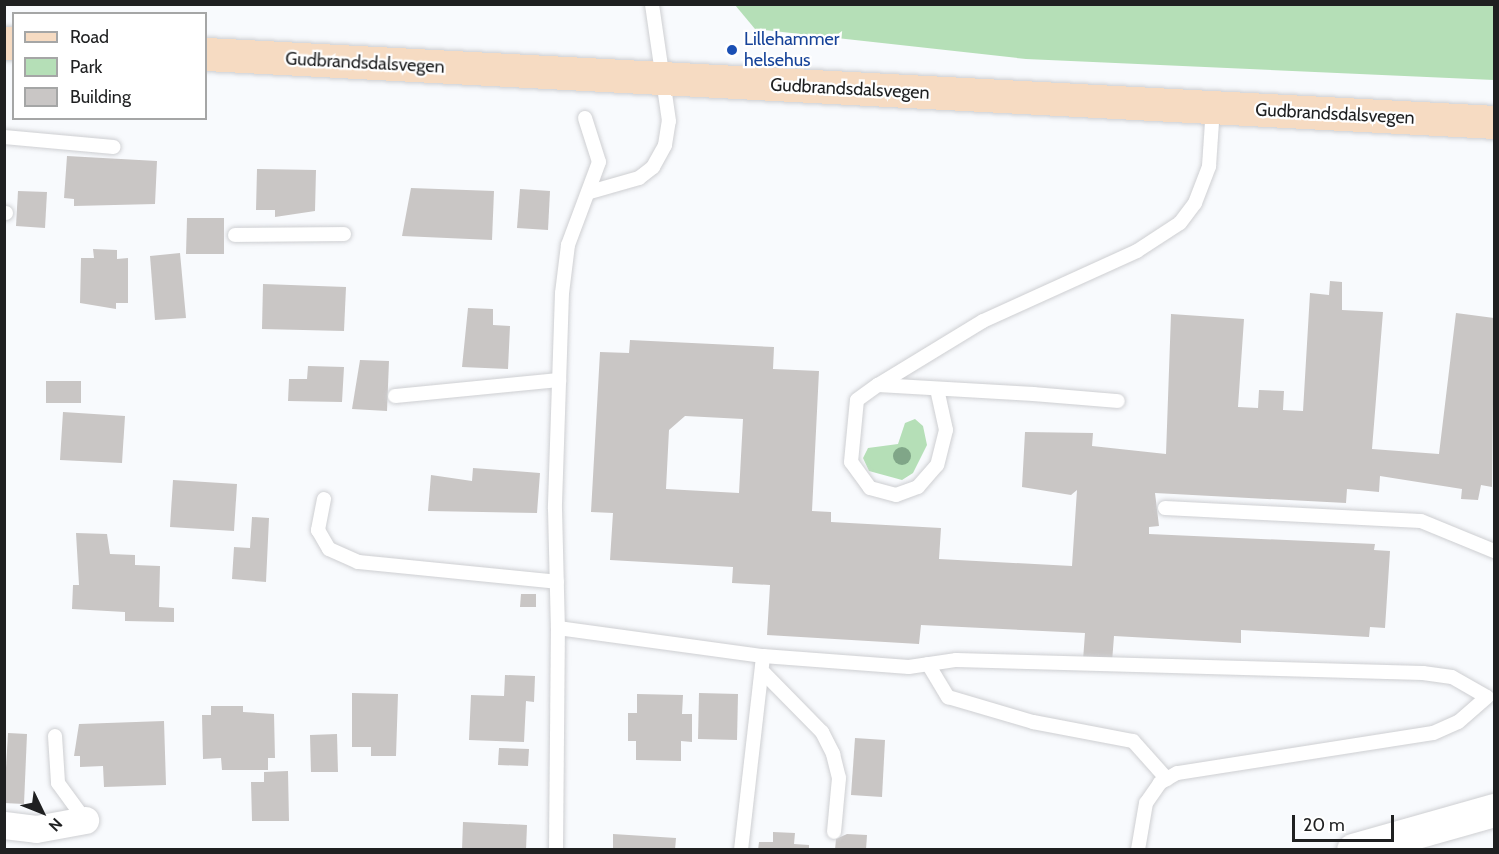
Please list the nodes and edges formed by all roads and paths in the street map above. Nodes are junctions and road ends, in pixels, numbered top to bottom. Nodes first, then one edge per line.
1 (652, 4) edge
2 (207, 54) edge
3 (665, 80) junction
4 (1213, 107) junction
5 (585, 118) dead end
6 (1494, 123) edge
7 (4, 137) edge
8 (114, 147) dead end
9 (590, 192) junction
10 (344, 234) dead end
11 (235, 235) dead end
12 (559, 380) junction
13 (878, 385) junction
14 (937, 389) junction
15 (395, 396) dead end
16 (1118, 401) dead end
17 (324, 499) dead end
18 (1165, 508) dead end
19 (1494, 551) edge
20 (557, 582) junction
21 (558, 628) junction
22 (763, 656) junction
23 (928, 664) junction
24 (762, 671) junction
25 (1491, 696) edge
26 (56, 736) dead end
27 (1167, 779) junction
28 (1494, 810) edge
29 (86, 820) joint
30 (4, 825) edge
31 (834, 832) dead end
32 (556, 849) edge
33 (741, 849) edge
34 (1138, 849) edge
35 (1353, 849) edge

1 - 3 lane
2 - 3 main road, Gudbrandsdalsvegen
3 - 4 main road, Gudbrandsdalsvegen
3 - 9 lane
4 - 6 main road, Gudbrandsdalsvegen
4 - 13 lane
5 - 9 lane
7 - 8 lane
9 - 12 lane
10 - 11 lane
12 - 15 lane
12 - 20 lane
13 - 14 lane
13 - 14 lane
14 - 16 lane
17 - 20 lane
18 - 19 lane
20 - 21 lane
21 - 22 lane
21 - 32 lane
22 - 23 lane
22 - 24 lane
23 - 25 lane
23 - 27 lane
24 - 31 lane
24 - 33 lane
25 - 27 lane
26 - 29 lane
27 - 34 lane
28 - 35 street
29 - 30 street

